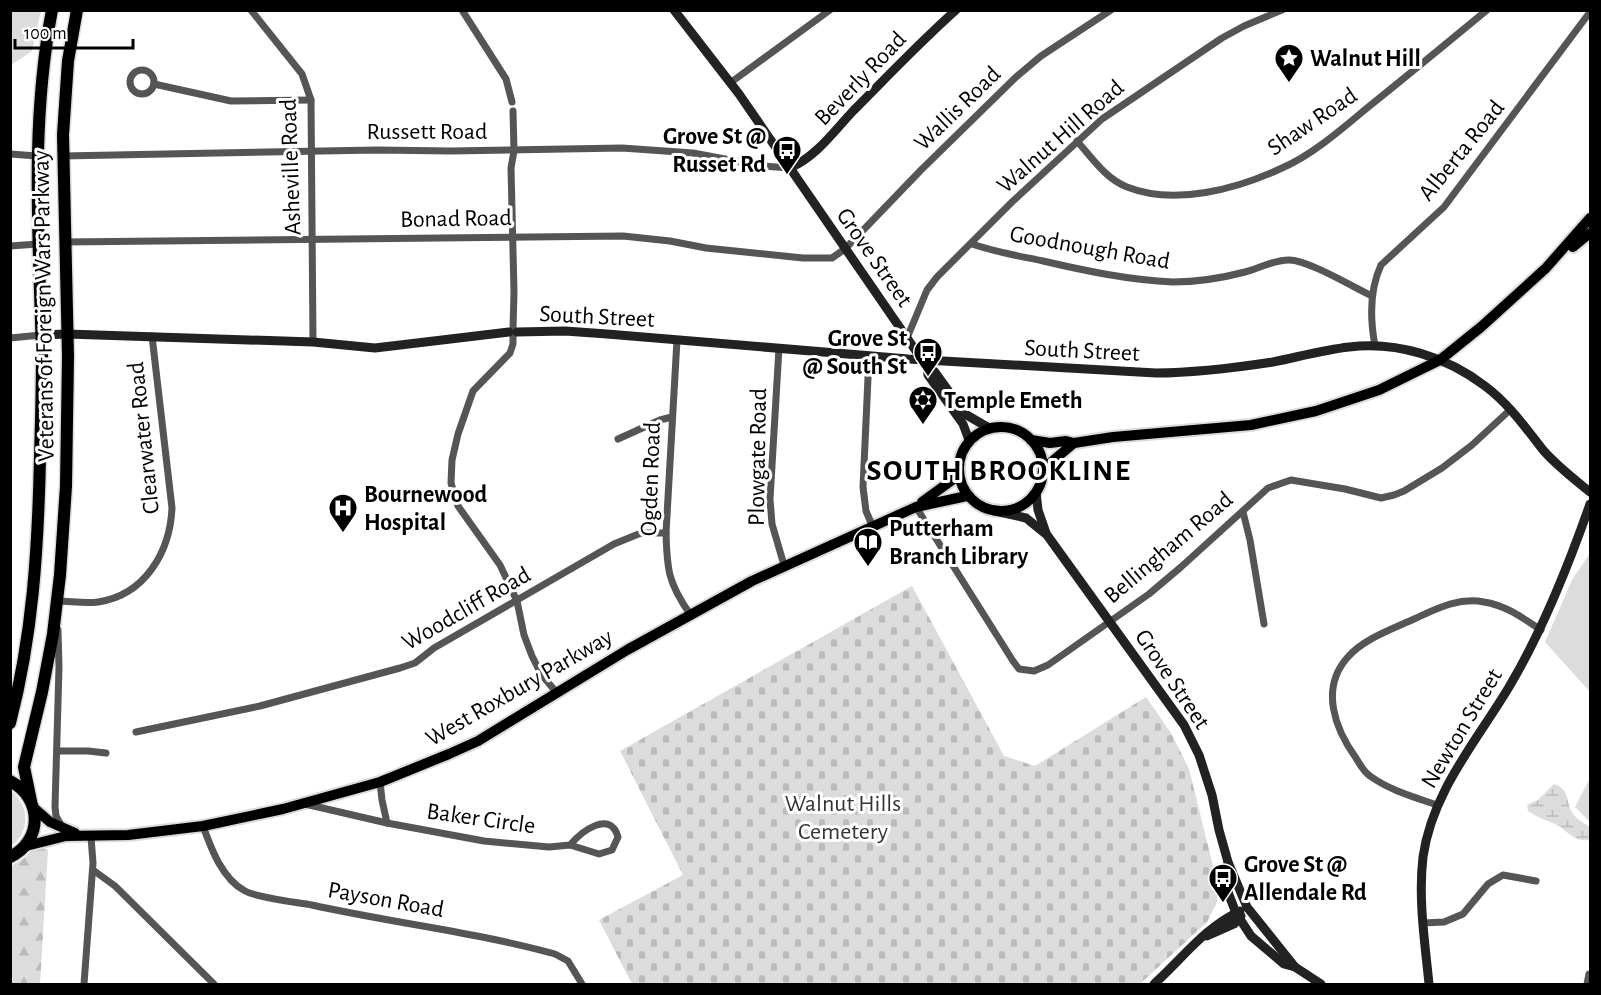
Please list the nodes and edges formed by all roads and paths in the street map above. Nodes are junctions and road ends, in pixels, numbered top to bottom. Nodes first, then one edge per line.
1 (52, 10) edge
2 (77, 10) edge
3 (251, 10) edge
4 (462, 10) edge
5 (674, 10) edge
6 (830, 10) edge
7 (956, 10) edge
8 (1111, 10) edge
9 (1282, 10) edge
10 (1487, 10) edge
11 (1590, 12) edge
12 (730, 83) junction
13 (154, 84) dead end
14 (311, 100) junction
15 (512, 102) dead end
16 (513, 111) dead end
17 (1077, 141) junction
18 (514, 151) junction
19 (310, 153) junction
20 (10, 154) edge
21 (37, 156) junction
22 (62, 156) junction
23 (790, 168) junction
24 (1590, 219) edge
25 (1590, 233) edge
26 (513, 236) junction
27 (312, 240) junction
28 (64, 242) junction
29 (38, 244) junction
30 (972, 244) junction
31 (10, 246) edge
32 (844, 249) junction
33 (1546, 268) junction
34 (1372, 296) junction
35 (513, 332) junction
36 (67, 334) junction
37 (41, 335) junction
38 (152, 336) junction
39 (10, 338) edge
40 (907, 338) junction
41 (677, 340) junction
42 (313, 342) junction
43 (1375, 346) junction
44 (779, 348) junction
45 (868, 356) junction
46 (921, 358) junction
47 (1440, 360) junction
48 (927, 369) junction
49 (1511, 409) junction
50 (672, 417) junction
51 (989, 428) junction
52 (618, 439) dead end
53 (1031, 440) junction
54 (969, 441) junction
55 (1074, 443) junction
56 (1043, 469) junction
57 (958, 472) junction
58 (1036, 492) junction
59 (1590, 492) edge
60 (967, 496) junction
61 (1590, 504) edge
62 (916, 507) junction
63 (995, 511) junction
64 (1243, 512) junction
65 (872, 525) junction
66 (666, 533) junction
67 (1047, 535) junction
68 (784, 565) junction
69 (57, 601) junction
70 (517, 601) junction
71 (690, 614) junction
72 (1109, 621) junction
73 (1264, 624) dead end
74 (1541, 630) junction
75 (557, 693) junction
76 (12, 707) edge
77 (10, 723) edge
78 (136, 732) dead end
79 (58, 751) junction
80 (106, 753) dead end
81 (10, 781) edge
82 (380, 782) junction
83 (32, 804) junction
84 (305, 804) junction
85 (1437, 806) junction
86 (387, 823) junction
87 (203, 826) junction
88 (65, 830) junction
89 (87, 837) junction
90 (570, 845) junction
91 (26, 846) junction
92 (11, 857) edge
93 (1228, 862) junction
94 (93, 870) junction
95 (1536, 881) dead end
96 (1247, 907) junction
97 (1237, 916) junction
98 (1423, 923) junction
99 (1295, 967) junction
100 (1590, 974) edge
101 (578, 983) edge
102 (84, 984) edge
103 (214, 984) edge
104 (1154, 984) edge
105 (1321, 984) edge
106 (1429, 984) edge
107 (1587, 984) edge

1 - 21 highway, Veterans of Foreign Wars Parkway
2 - 22 highway, Veterans of Foreign Wars Parkway
3 - 14 street, Asheville Road
4 - 15 street
5 - 12 street, Grove Street
6 - 12 street
7 - 23 street, Beverly Road
8 - 32 street, Wallis Road
9 - 17 street, Walnut Hill Road
10 - 17 street, Shaw Road
11 - 34 street, Alberta Road
12 - 23 street, Grove Street
13 - 14 street
14 - 19 street, Asheville Road
16 - 18 street
17 - 30 street, Walnut Hill Road
18 - 19 street, Russett Road
18 - 23 street, Russett Road
18 - 26 street
19 - 22 street, Russett Road
19 - 27 street, Asheville Road
20 - 21 street
21 - 29 highway, Veterans of Foreign Wars Parkway
22 - 28 highway, Veterans of Foreign Wars Parkway
23 - 32 street, Grove Street
24 - 33 main road
25 - 33 main road
26 - 27 street, Bonad Road
26 - 32 street, Bonad Road
26 - 35 street
27 - 28 street, Bonad Road
27 - 42 street, Asheville Road
28 - 36 highway, Veterans of Foreign Wars Parkway
29 - 31 street
29 - 37 highway, Veterans of Foreign Wars Parkway
30 - 34 street, Goodnough Road
30 - 40 street, Walnut Hill Road
32 - 40 street, Grove Street
33 - 47 main road
34 - 43 street, Alberta Road
35 - 41 street, South Street
35 - 42 street, South Street
35 - 70 street
36 - 37 street, South Street
36 - 38 street, South Street
36 - 69 highway, Veterans of Foreign Wars Parkway
37 - 39 street, South Street
37 - 76 highway, Veterans of Foreign Wars Parkway
38 - 42 street, South Street
38 - 69 street, Clearwater Road
40 - 46 street, Grove Street
41 - 44 street, South Street
41 - 50 street, Ogden Road
43 - 46 street, South Street
43 - 47 street, South Street
44 - 45 street, South Street
44 - 68 street, Plowgate Road
45 - 46 street, South Street
45 - 65 street
46 - 48 street, Grove Street
47 - 49 street, South Street
47 - 55 main road
48 - 51 street, Grove Street
48 - 54 street, Grove Street
49 - 59 street, South Street
49 - 64 street, Bellingham Road
50 - 52 street
50 - 66 street, Ogden Road
51 - 53 main road
51 - 54 main road
53 - 55 main road
53 - 56 main road
54 - 57 main road
55 - 56 main road
56 - 58 main road
57 - 60 main road
57 - 62 main road, West Roxbury Parkway
58 - 63 main road
58 - 67 street, Grove Street
60 - 62 main road, West Roxbury Parkway
60 - 63 main road
61 - 74 street, Newton Street
62 - 65 main road, West Roxbury Parkway
62 - 72 street, Bellingham Road
63 - 67 street, Grove Street
64 - 72 street, Bellingham Road
64 - 73 street
65 - 68 main road, West Roxbury Parkway
66 - 70 street, Woodcliff Road
66 - 71 street, Ogden Road
67 - 72 street, Grove Street
68 - 71 main road, West Roxbury Parkway
69 - 79 street, Veterans of Foreign Wars Parkway
69 - 83 highway, Veterans of Foreign Wars Parkway
70 - 75 street
70 - 78 street, Woodcliff Road
71 - 75 main road, West Roxbury Parkway
72 - 93 street, Grove Street
74 - 85 street, Newton Street
74 - 85 street
75 - 82 main road, West Roxbury Parkway
76 - 77 highway, Veterans of Foreign Wars Parkway
79 - 80 street
79 - 88 street, Veterans of Foreign Wars Parkway
81 - 83 highway
82 - 84 main road, West Roxbury Parkway
82 - 86 street
83 - 88 main road, West Roxbury Parkway
83 - 91 highway, Veterans of Foreign Wars Parkway
84 - 86 street, Baker Circle
84 - 87 main road, West Roxbury Parkway
85 - 98 street, Newton Street
86 - 90 street, Baker Circle
87 - 89 main road, West Roxbury Parkway
87 - 101 street, Payson Road
88 - 89 main road, West Roxbury Parkway
89 - 91 main road, West Roxbury Parkway
89 - 94 street
90 - 90 street, Baker Circle
91 - 92 highway
93 - 96 street, Grove Street
93 - 97 street, Grove Street
94 - 102 street
94 - 103 street
95 - 98 street
96 - 97 street
96 - 99 street, Grove Street
97 - 99 street, Grove Street
97 - 104 street
98 - 106 street, Newton Street
99 - 105 street, Grove Street
100 - 107 street

